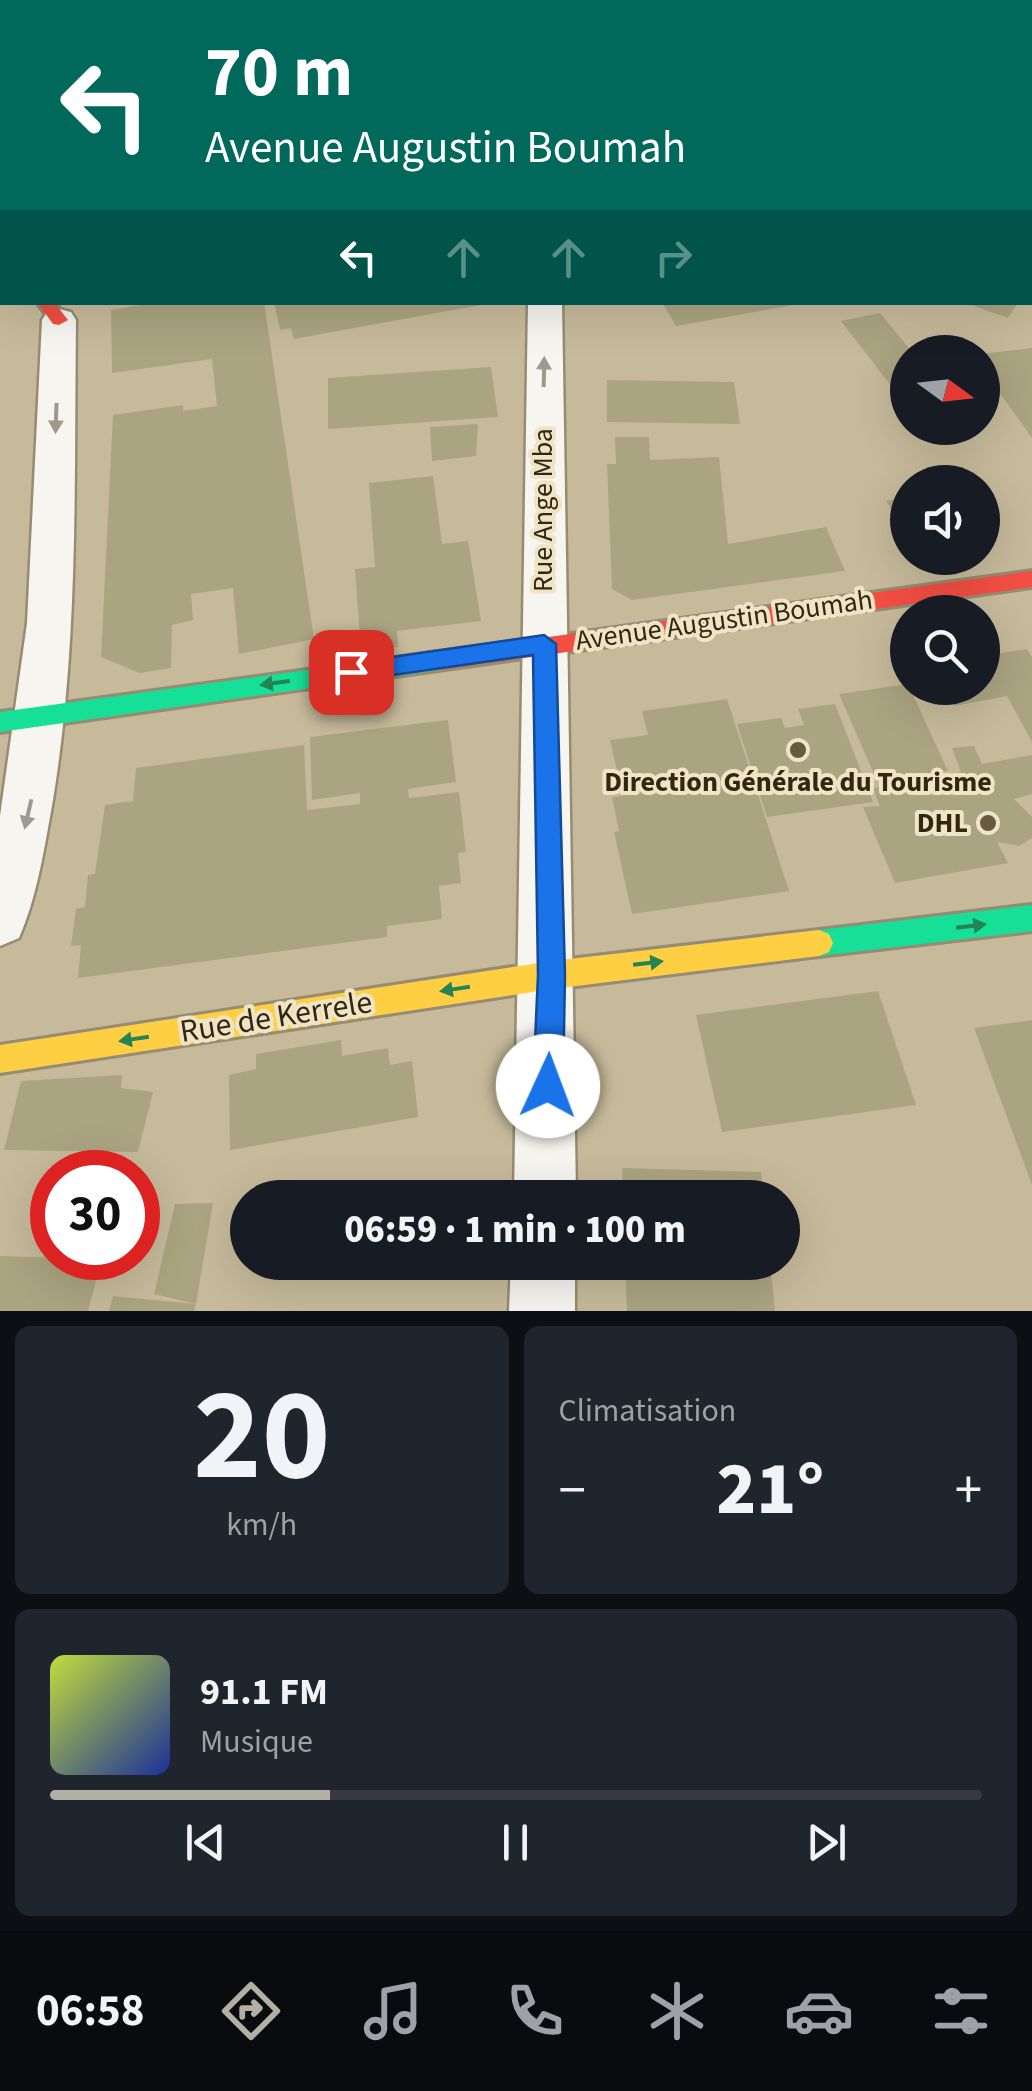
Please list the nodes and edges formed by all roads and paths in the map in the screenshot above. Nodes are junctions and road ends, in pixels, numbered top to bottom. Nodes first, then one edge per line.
1 (545, 305) edge
2 (55, 308) edge
3 (1032, 579) edge
4 (544, 644) junction
5 (22, 720) edge
6 (1032, 918) edge
7 (0, 920) edge
8 (552, 975) junction
9 (0, 1059) edge
10 (546, 1180) edge
11 (543, 1280) edge
12 (542, 1311) edge

4 -> 1 street, Rue Ange Mba
2 -> 5 street
3 - 4 street, Avenue Augustin Boumah
4 -> 5 street, Avenue Augustin Boumah
4 - 8 street, Rue Ange Mba
5 -> 7 street
8 -> 6 street, Rue de Kerrele
8 -> 9 street, Rue de Kerrele
8 - 10 street, Rue Ange Mba
11 - 12 street

